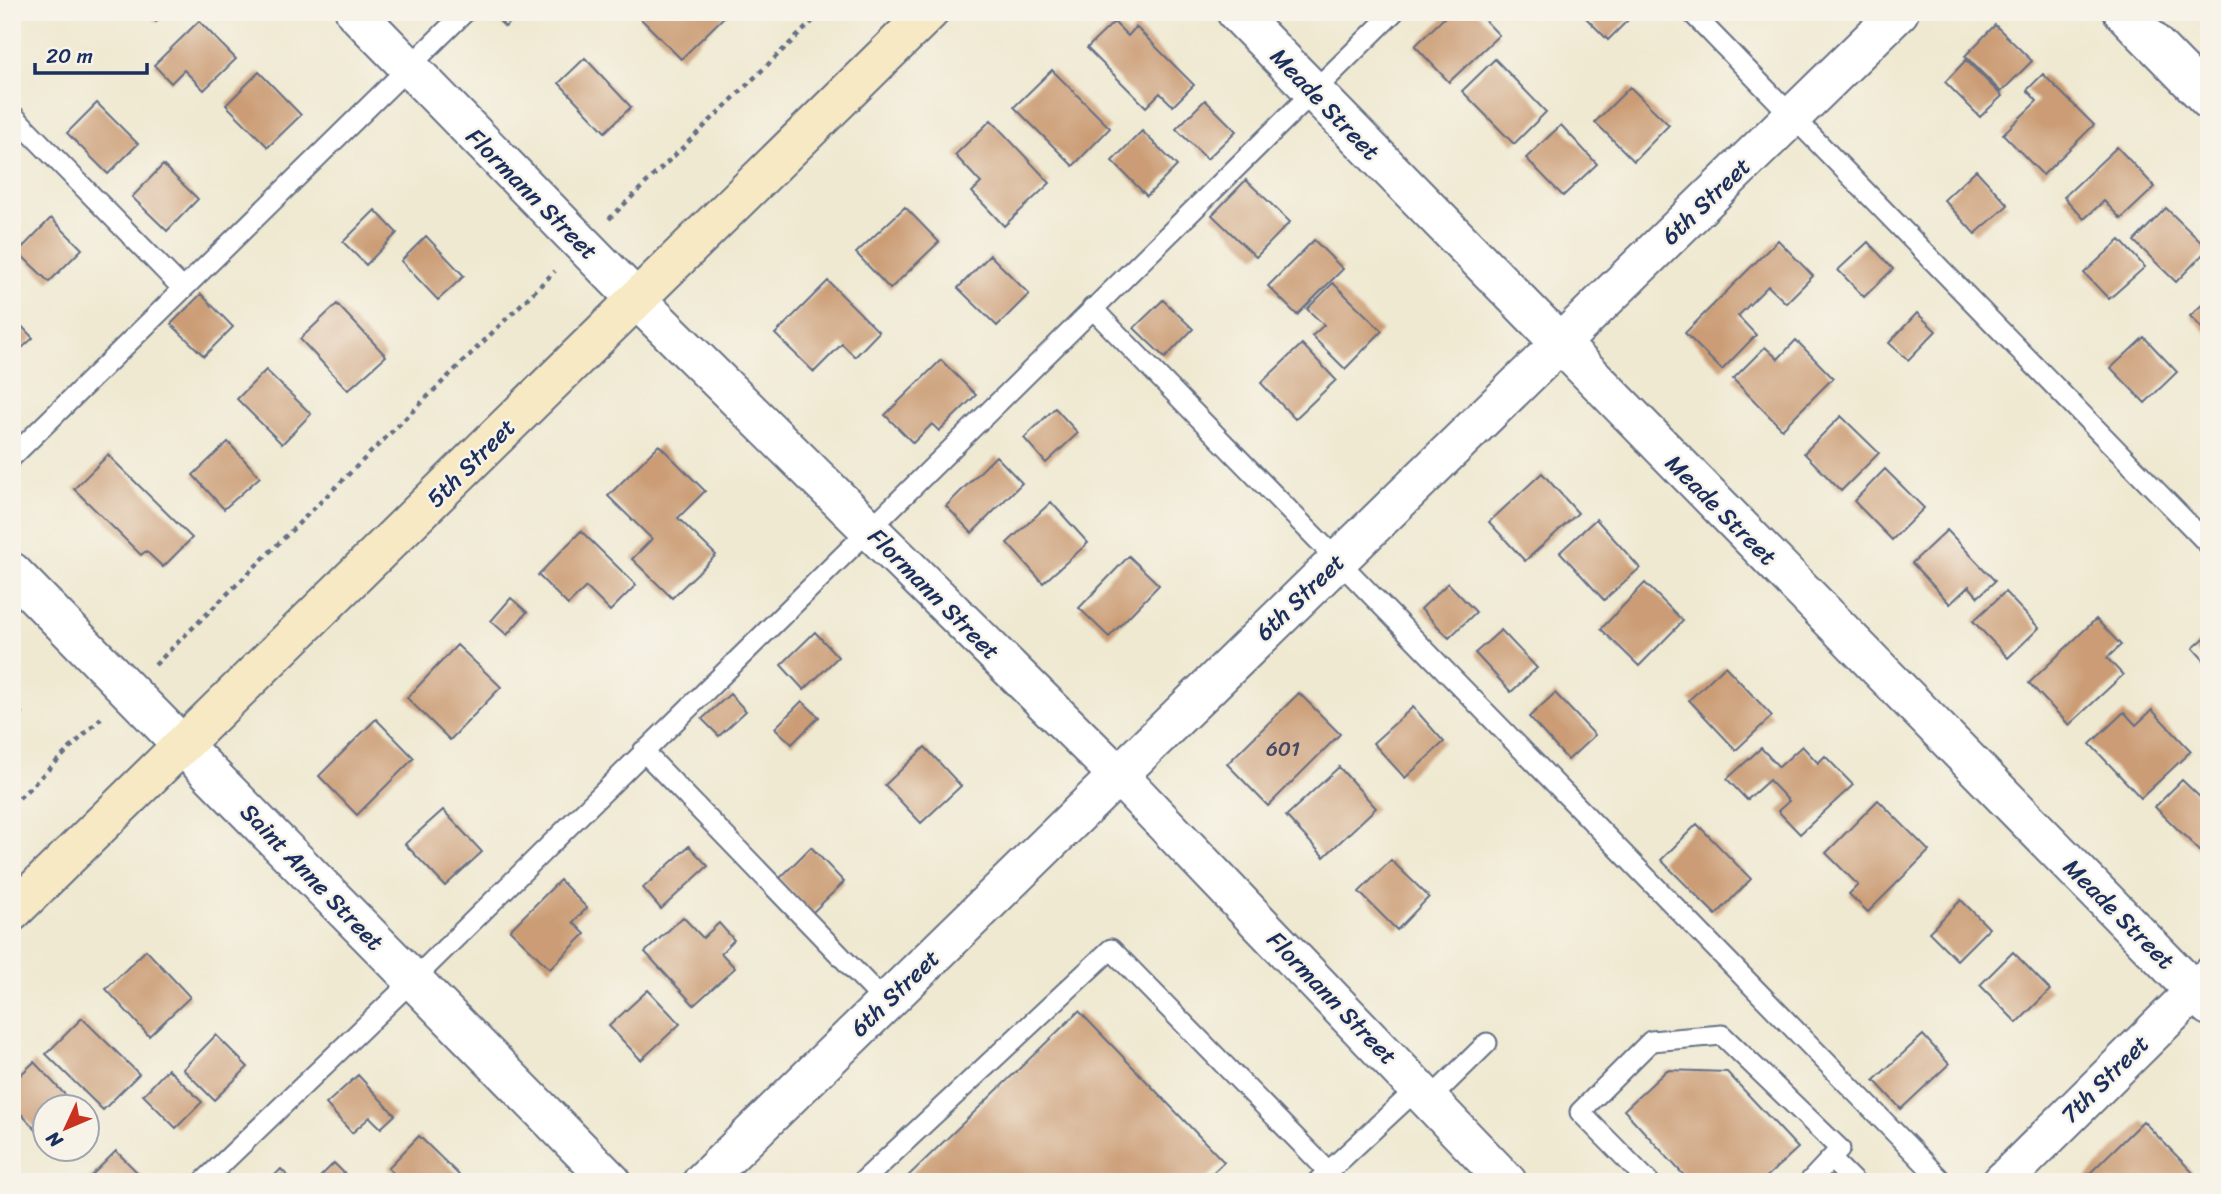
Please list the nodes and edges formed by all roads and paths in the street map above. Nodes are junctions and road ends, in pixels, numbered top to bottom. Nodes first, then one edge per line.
1 (355, 12) edge
2 (465, 12) edge
3 (822, 12) edge
4 (929, 12) edge
5 (1236, 12) edge
6 (1394, 12) edge
7 (1690, 12) edge
8 (1899, 12) edge
9 (2123, 12) edge
10 (409, 68) junction
11 (1313, 92) junction
12 (2209, 100) edge
13 (12, 114) edge
14 (1792, 117) junction
15 (582, 244) junction
16 (183, 289) junction
17 (636, 299) junction
18 (1092, 308) junction
19 (1559, 345) junction
20 (12, 457) edge
21 (868, 528) junction
22 (2209, 545) edge
23 (1338, 560) junction
24 (12, 572) edge
25 (128, 691) junction
26 (183, 747) junction
27 (643, 751) junction
28 (1118, 775) junction
29 (12, 806) edge
30 (12, 912) edge
31 (412, 980) junction
32 (2204, 991) edge
33 (885, 1002) junction
34 (1487, 1043) dead end
35 (1423, 1094) junction
36 (1831, 1159) junction
37 (1323, 1177) edge
38 (203, 1182) edge
39 (612, 1182) edge
40 (702, 1182) edge
41 (862, 1182) edge
42 (1507, 1182) edge
43 (1649, 1182) edge
44 (1809, 1182) edge
45 (1854, 1182) edge
46 (1942, 1182) edge
47 (2002, 1182) edge

1 - 10 street, Flormann Street
2 - 10 lane
3 - 15 path
4 - 17 main road, 5th Street
5 - 11 street, Meade Street
6 - 11 lane
7 - 14 lane
8 - 14 street, 6th Street
9 - 12 street
10 - 15 street, Flormann Street
10 - 16 lane
11 - 18 lane
11 - 19 street, Meade Street
13 - 16 lane
14 - 19 street, 6th Street
14 - 22 lane
15 - 17 street, Flormann Street
15 - 25 path
16 - 20 lane
17 - 21 street, Flormann Street
17 - 26 main road, 5th Street
18 - 21 lane
18 - 23 lane
19 - 23 street, 6th Street
19 - 32 street, Meade Street
21 - 27 lane
21 - 28 street, Flormann Street
23 - 28 street, 6th Street
23 - 46 lane
24 - 25 street, Saint Anne Street
25 - 26 street, Saint Anne Street
25 - 29 path
26 - 30 main road, 5th Street
26 - 31 street, Saint Anne Street
27 - 31 lane
27 - 33 lane
28 - 33 street, 6th Street
28 - 35 street, Flormann Street
31 - 38 lane
31 - 39 street, Saint Anne Street
32 - 47 street, 7th Street
33 - 40 street, 6th Street
34 - 35 lane
35 - 37 lane
35 - 42 street, Flormann Street
36 - 43 lane
36 - 44 lane
36 - 45 lane
37 - 41 lane

